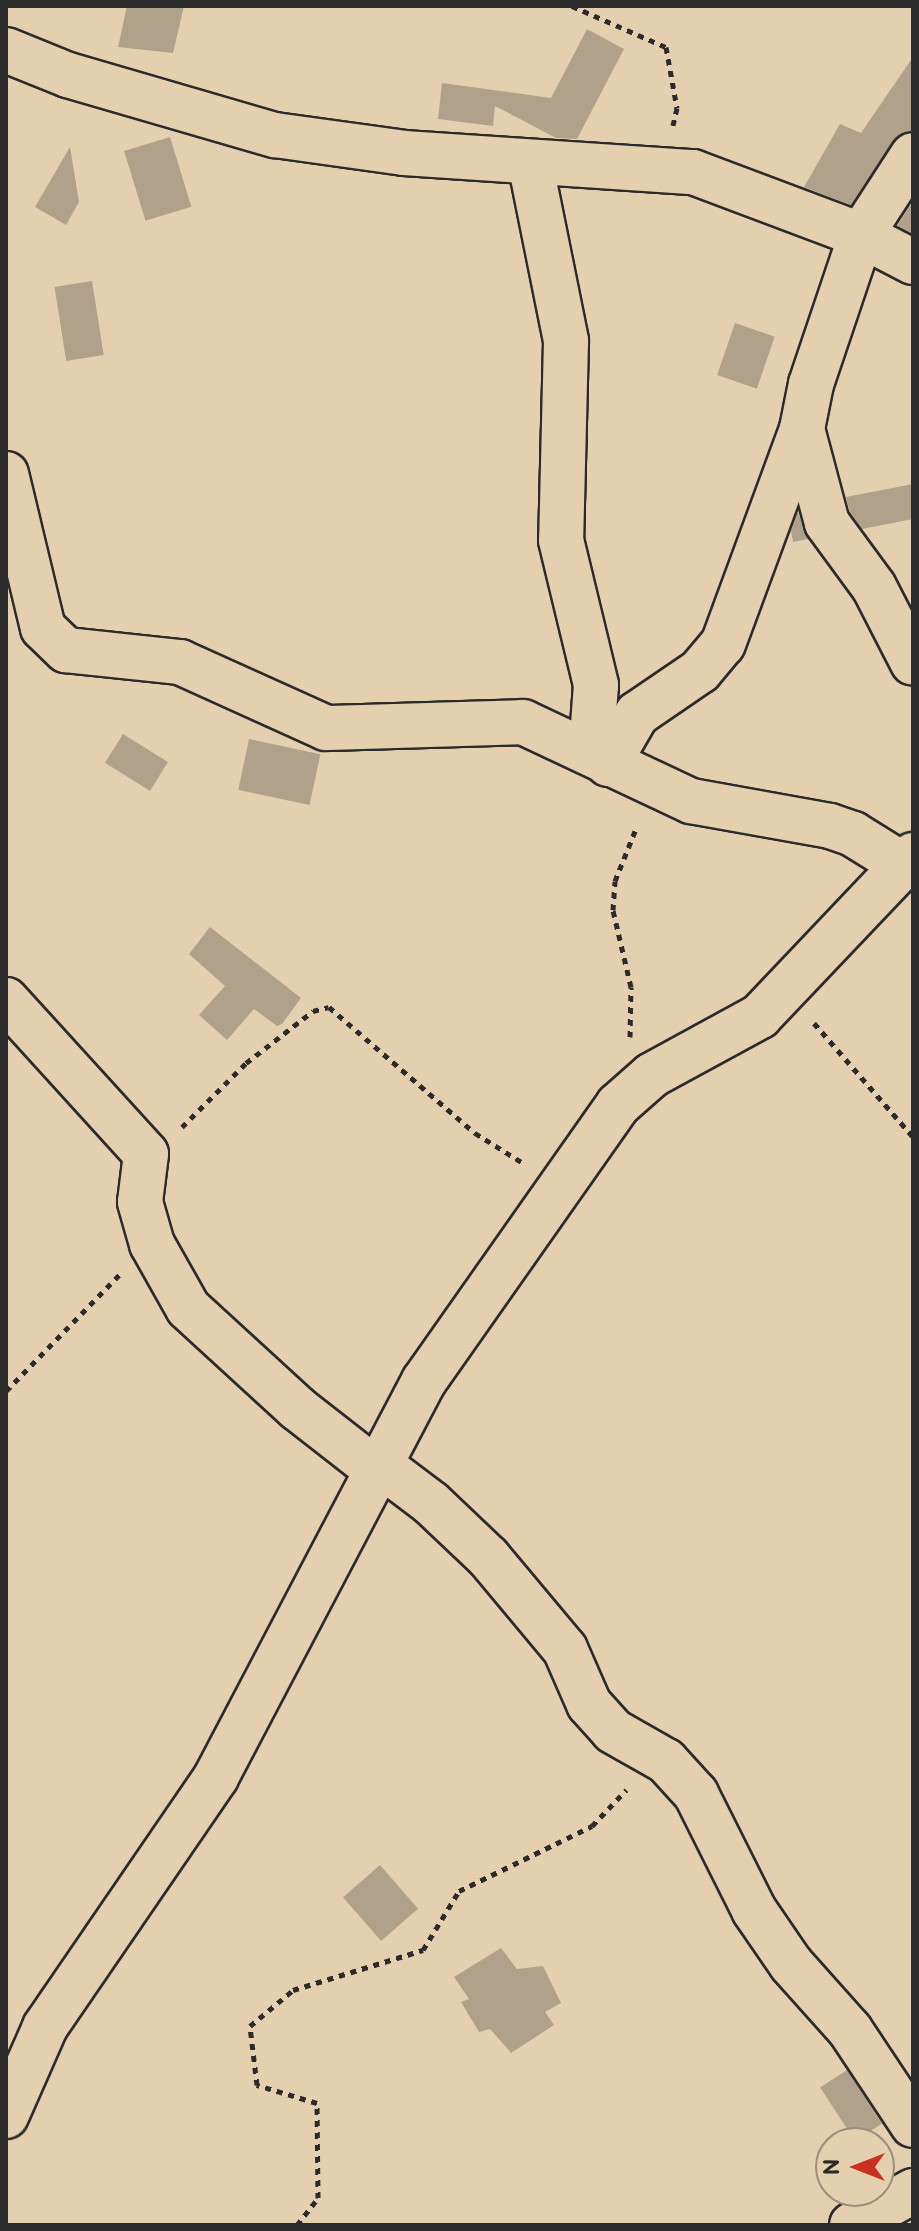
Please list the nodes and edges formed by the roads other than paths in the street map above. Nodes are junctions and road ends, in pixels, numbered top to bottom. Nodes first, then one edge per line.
1 (6, 50) edge
2 (913, 155) edge
3 (530, 162) junction
4 (861, 235) junction
5 (913, 262) edge
6 (802, 429) junction
7 (6, 474) edge
8 (913, 663) edge
9 (599, 758) junction
10 (908, 860) edge
11 (6, 1000) edge
12 (381, 1469) junction
13 (6, 2116) edge
14 (913, 2125) edge
15 (913, 2191) edge
16 (852, 2225) edge

1 - 3 street
2 - 4 street
3 - 4 street
3 - 9 street
4 - 5 street
4 - 6 street
6 - 8 street
6 - 9 street
7 - 9 street
9 - 10 street
10 - 12 street
11 - 12 street
12 - 13 street
12 - 14 street
15 - 16 street

